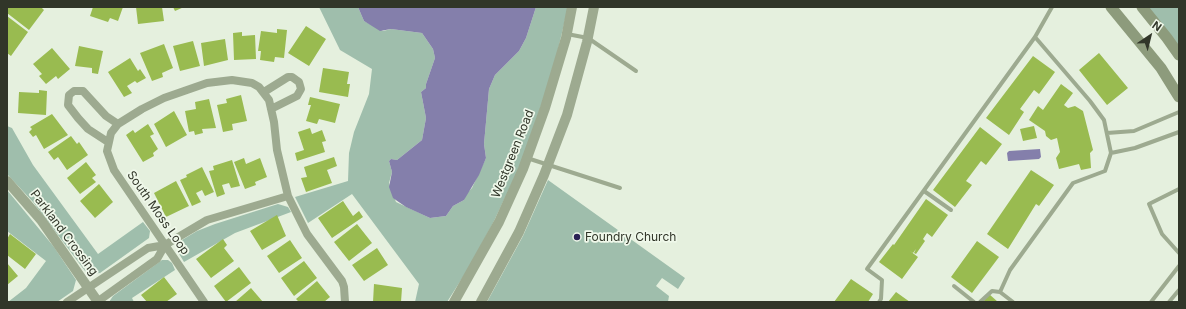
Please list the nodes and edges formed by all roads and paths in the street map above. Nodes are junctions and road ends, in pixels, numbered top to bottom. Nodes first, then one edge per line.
1 (572, 7) edge
2 (594, 7) edge
3 (1052, 7) edge
4 (1111, 7) edge
5 (1142, 7) edge
6 (567, 34) junction
7 (1035, 37) junction
8 (588, 38) junction
9 (1179, 55) edge
10 (636, 71) dead end
11 (264, 92) junction
12 (1179, 97) edge
13 (271, 109) junction
14 (1179, 112) edge
15 (118, 124) junction
16 (1179, 132) edge
17 (1107, 133) junction
18 (108, 142) junction
19 (1111, 153) junction
20 (527, 158) junction
21 (548, 164) junction
22 (7, 181) edge
23 (620, 188) dead end
24 (1179, 189) edge
25 (924, 191) junction
26 (288, 196) junction
27 (951, 210) dead end
28 (165, 245) junction
29 (1179, 253) edge
30 (1179, 266) edge
31 (954, 286) dead end
32 (88, 287) junction
33 (1179, 290) edge
34 (1000, 292) junction
35 (345, 298) edge
36 (67, 302) edge
37 (98, 302) edge
38 (204, 302) edge
39 (454, 302) edge
40 (481, 302) edge
41 (879, 302) edge
42 (974, 302) edge
43 (980, 302) edge
44 (1013, 302) edge
45 (1151, 302) edge
46 (1171, 302) edge

1 - 6 street, Westgreen Road
2 - 8 street
3 - 7 lane
4 - 12 main road
5 - 9 main road
6 - 8 lane
6 - 20 street, Westgreen Road
7 - 17 lane
7 - 25 lane
8 - 10 lane
8 - 21 street
11 - 13 street
11 - 13 street
11 - 15 street
13 - 26 street
14 - 17 lane
15 - 18 street, South Moss Loop
15 - 18 street
16 - 19 lane
17 - 19 lane
18 - 28 street, South Moss Loop
19 - 34 lane
20 - 21 lane
20 - 39 street, Westgreen Road
21 - 23 lane
21 - 40 street
22 - 32 street, Parkland Crossing
24 - 29 lane
25 - 27 lane
25 - 41 lane
26 - 28 street
26 - 35 street
28 - 32 street
28 - 37 street
28 - 38 street, South Moss Loop
30 - 45 lane
31 - 42 lane
32 - 36 street
32 - 37 street, Parkland Crossing
33 - 46 lane
34 - 43 lane
34 - 44 lane

